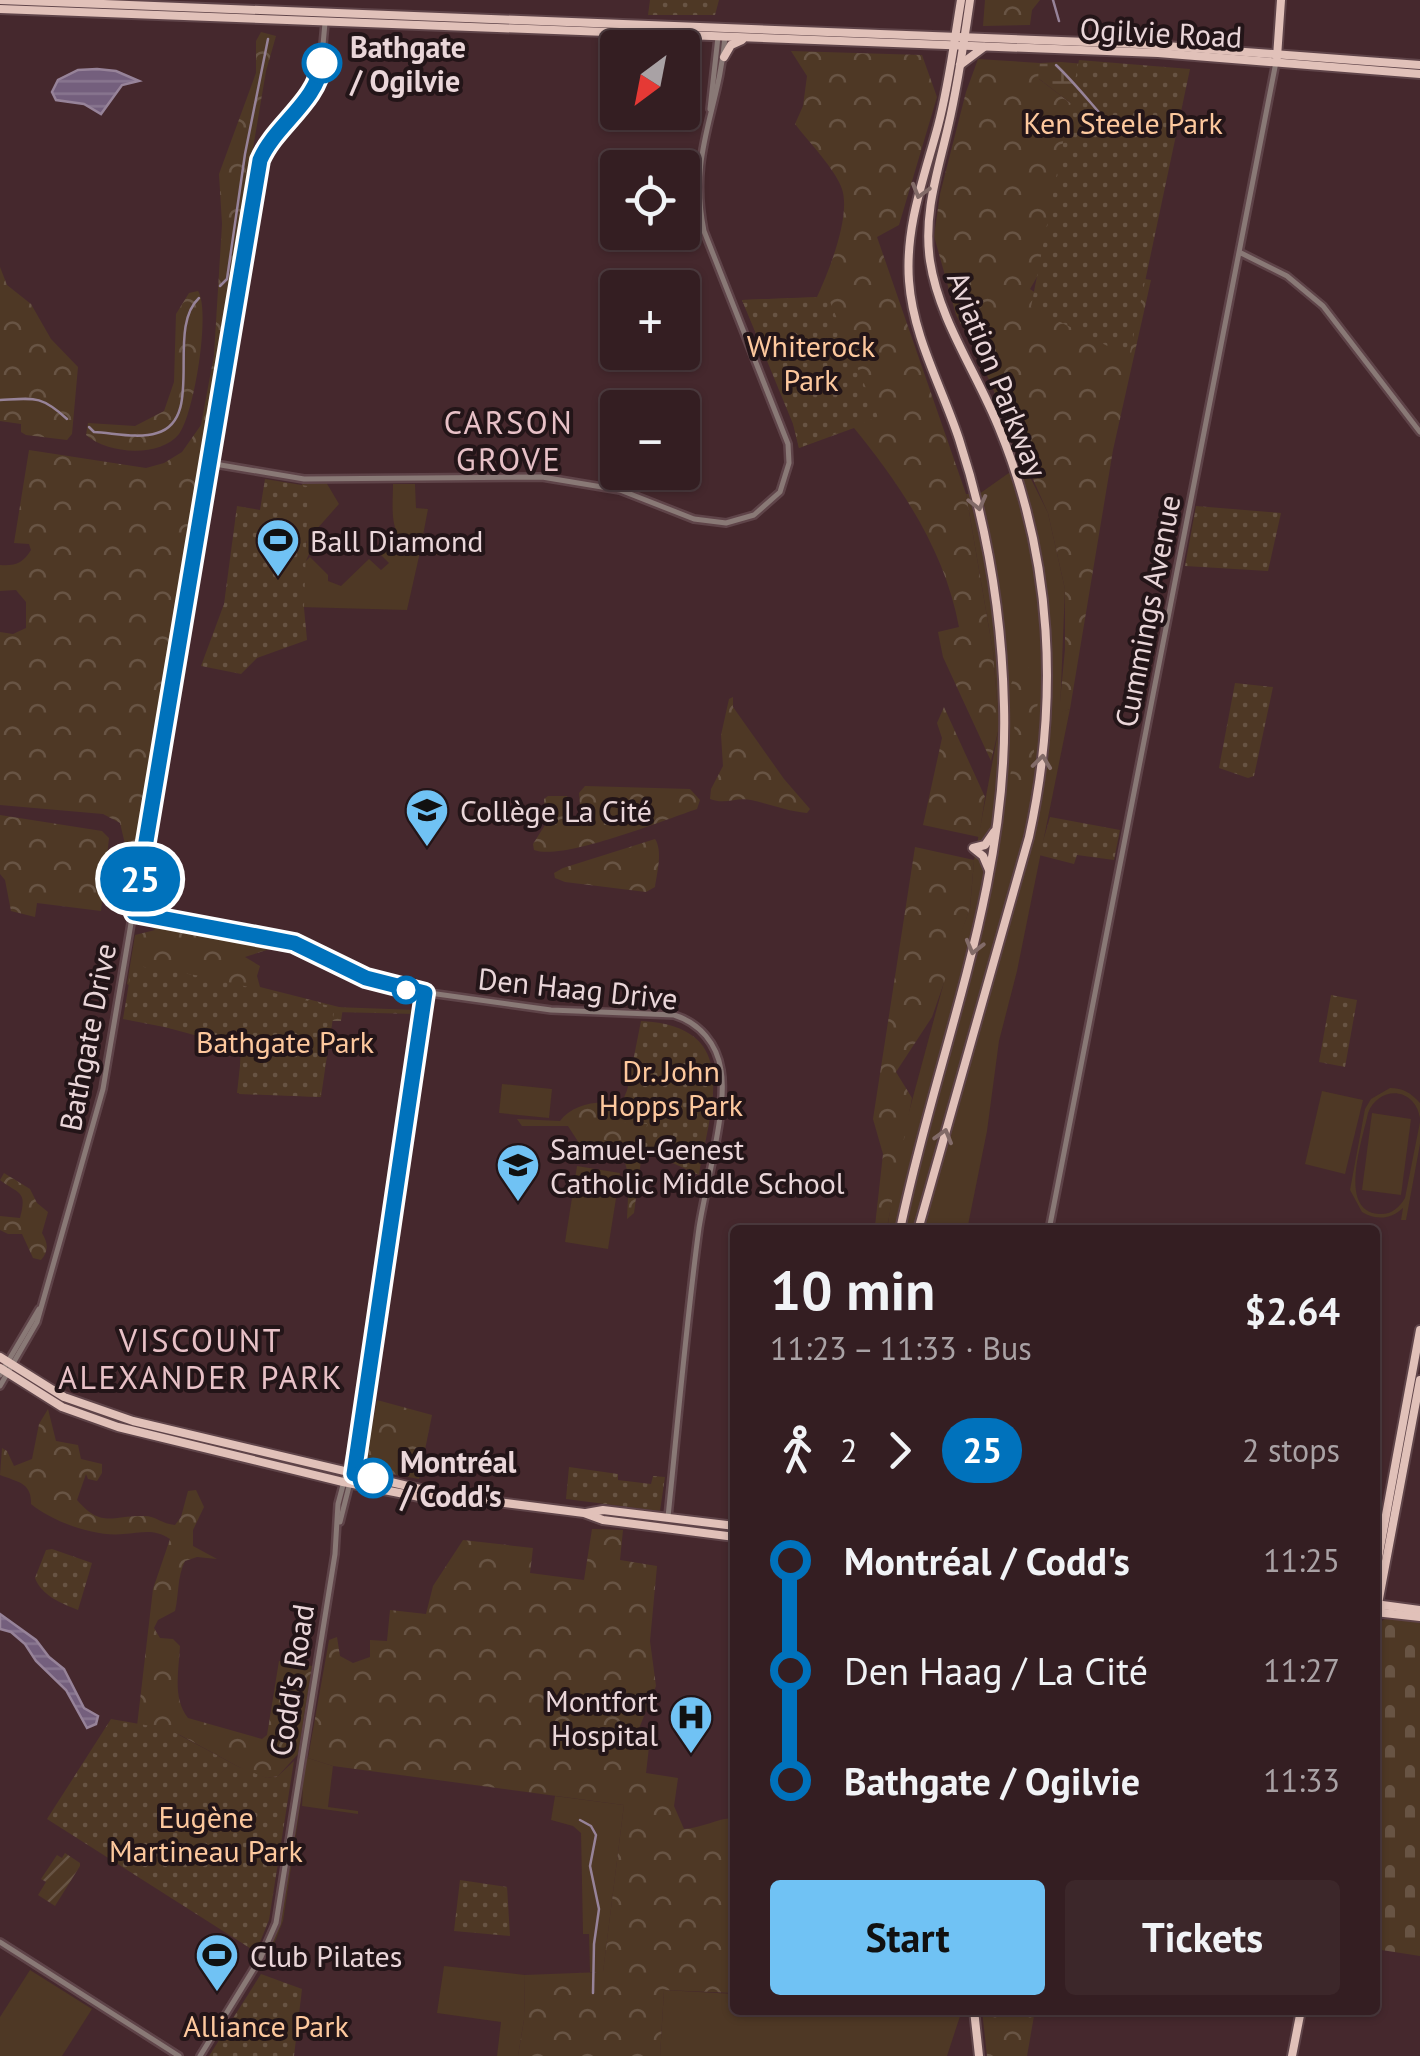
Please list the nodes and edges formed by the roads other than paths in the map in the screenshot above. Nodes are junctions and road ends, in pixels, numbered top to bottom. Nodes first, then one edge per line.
1 (0, 0) edge
2 (961, 0) edge
3 (970, 0) edge
4 (1282, 0) edge
5 (12, 2) edge
6 (0, 9) edge
7 (327, 13) junction
8 (963, 15) junction
9 (722, 32) junction
10 (1278, 32) junction
11 (938, 35) junction
12 (746, 38) junction
13 (959, 41) junction
14 (986, 42) junction
15 (923, 44) junction
16 (1139, 48) junction
17 (1254, 50) junction
18 (724, 57) junction
19 (1277, 58) junction
20 (956, 64) junction
21 (1418, 70) edge
22 (709, 118) junction
23 (1240, 253) junction
24 (1420, 432) edge
25 (210, 463) junction
26 (998, 824) junction
27 (990, 877) junction
28 (134, 913) junction
29 (425, 993) junction
30 (901, 1225) edge
31 (919, 1225) edge
32 (1051, 1225) edge
33 (1420, 1330) edge
34 (5, 1368) edge
35 (1420, 1380) edge
36 (0, 1386) edge
37 (348, 1478) junction
38 (667, 1523) junction
39 (730, 1526) edge
40 (730, 1536) edge
41 (1380, 1548) edge
42 (1380, 1589) edge
43 (1380, 1610) edge
44 (1420, 1614) edge
45 (0, 1942) edge
46 (975, 2015) edge
47 (1300, 2015) edge
48 (179, 2056) edge
49 (200, 2056) edge
50 (979, 2056) edge
51 (1292, 2056) edge

1 - 5 main road, Ogilvie Road
2 - 8 main road, Aviation Parkway
3 - 8 main road, Aviation Parkway
4 - 10 main road, Cummings Avenue
5 - 6 main road, Ogilvie Road
5 - 7 main road, Ogilvie Road
7 - 9 main road, Ogilvie Road
7 - 25 street, Bathgate Drive
8 - 11 main road
8 - 13 main road, Aviation Parkway
8 - 14 main road
9 - 11 main road, Ogilvie Road
9 - 12 main road, Ogilvie Road
9 - 18 street
9 - 22 street
10 - 17 main road
10 - 19 main road, Cummings Avenue
11 - 13 main road, Ogilvie Road
12 - 15 main road, Ogilvie Road
12 - 18 main road
13 - 14 main road, Ogilvie Road
13 - 15 main road, Ogilvie Road
13 - 20 main road, Aviation Parkway
14 - 16 main road, Ogilvie Road
14 - 20 main road
15 - 20 main road
16 - 17 main road, Ogilvie Road
16 - 19 main road, Ogilvie Road
17 - 19 main road, Ogilvie Road
18 - 22 street
19 - 21 main road, Ogilvie Road
19 - 23 street, Cummings Avenue
20 -> 26 main road, Aviation Parkway
31 -> 20 main road, Aviation Parkway
22 - 25 street
23 - 24 street
23 - 32 street, Cummings Avenue
25 - 28 street, Bathgate Drive
26 - 27 main road, Aviation Parkway
26 - 27 main road
27 -> 30 main road, Aviation Parkway
28 - 29 street, Den Haag Drive
28 - 34 street, Bathgate Drive
29 - 37 street, Codd's Road
29 - 38 street, Den Haag Drive
33 - 41 main road
34 - 36 street, Bathgate Drive
34 - 37 main road
35 - 42 main road
37 - 38 main road
37 - 49 street, Codd's Road
38 - 39 main road
38 - 40 main road
43 - 44 main road
45 - 48 street
46 - 50 main road
47 - 51 main road

